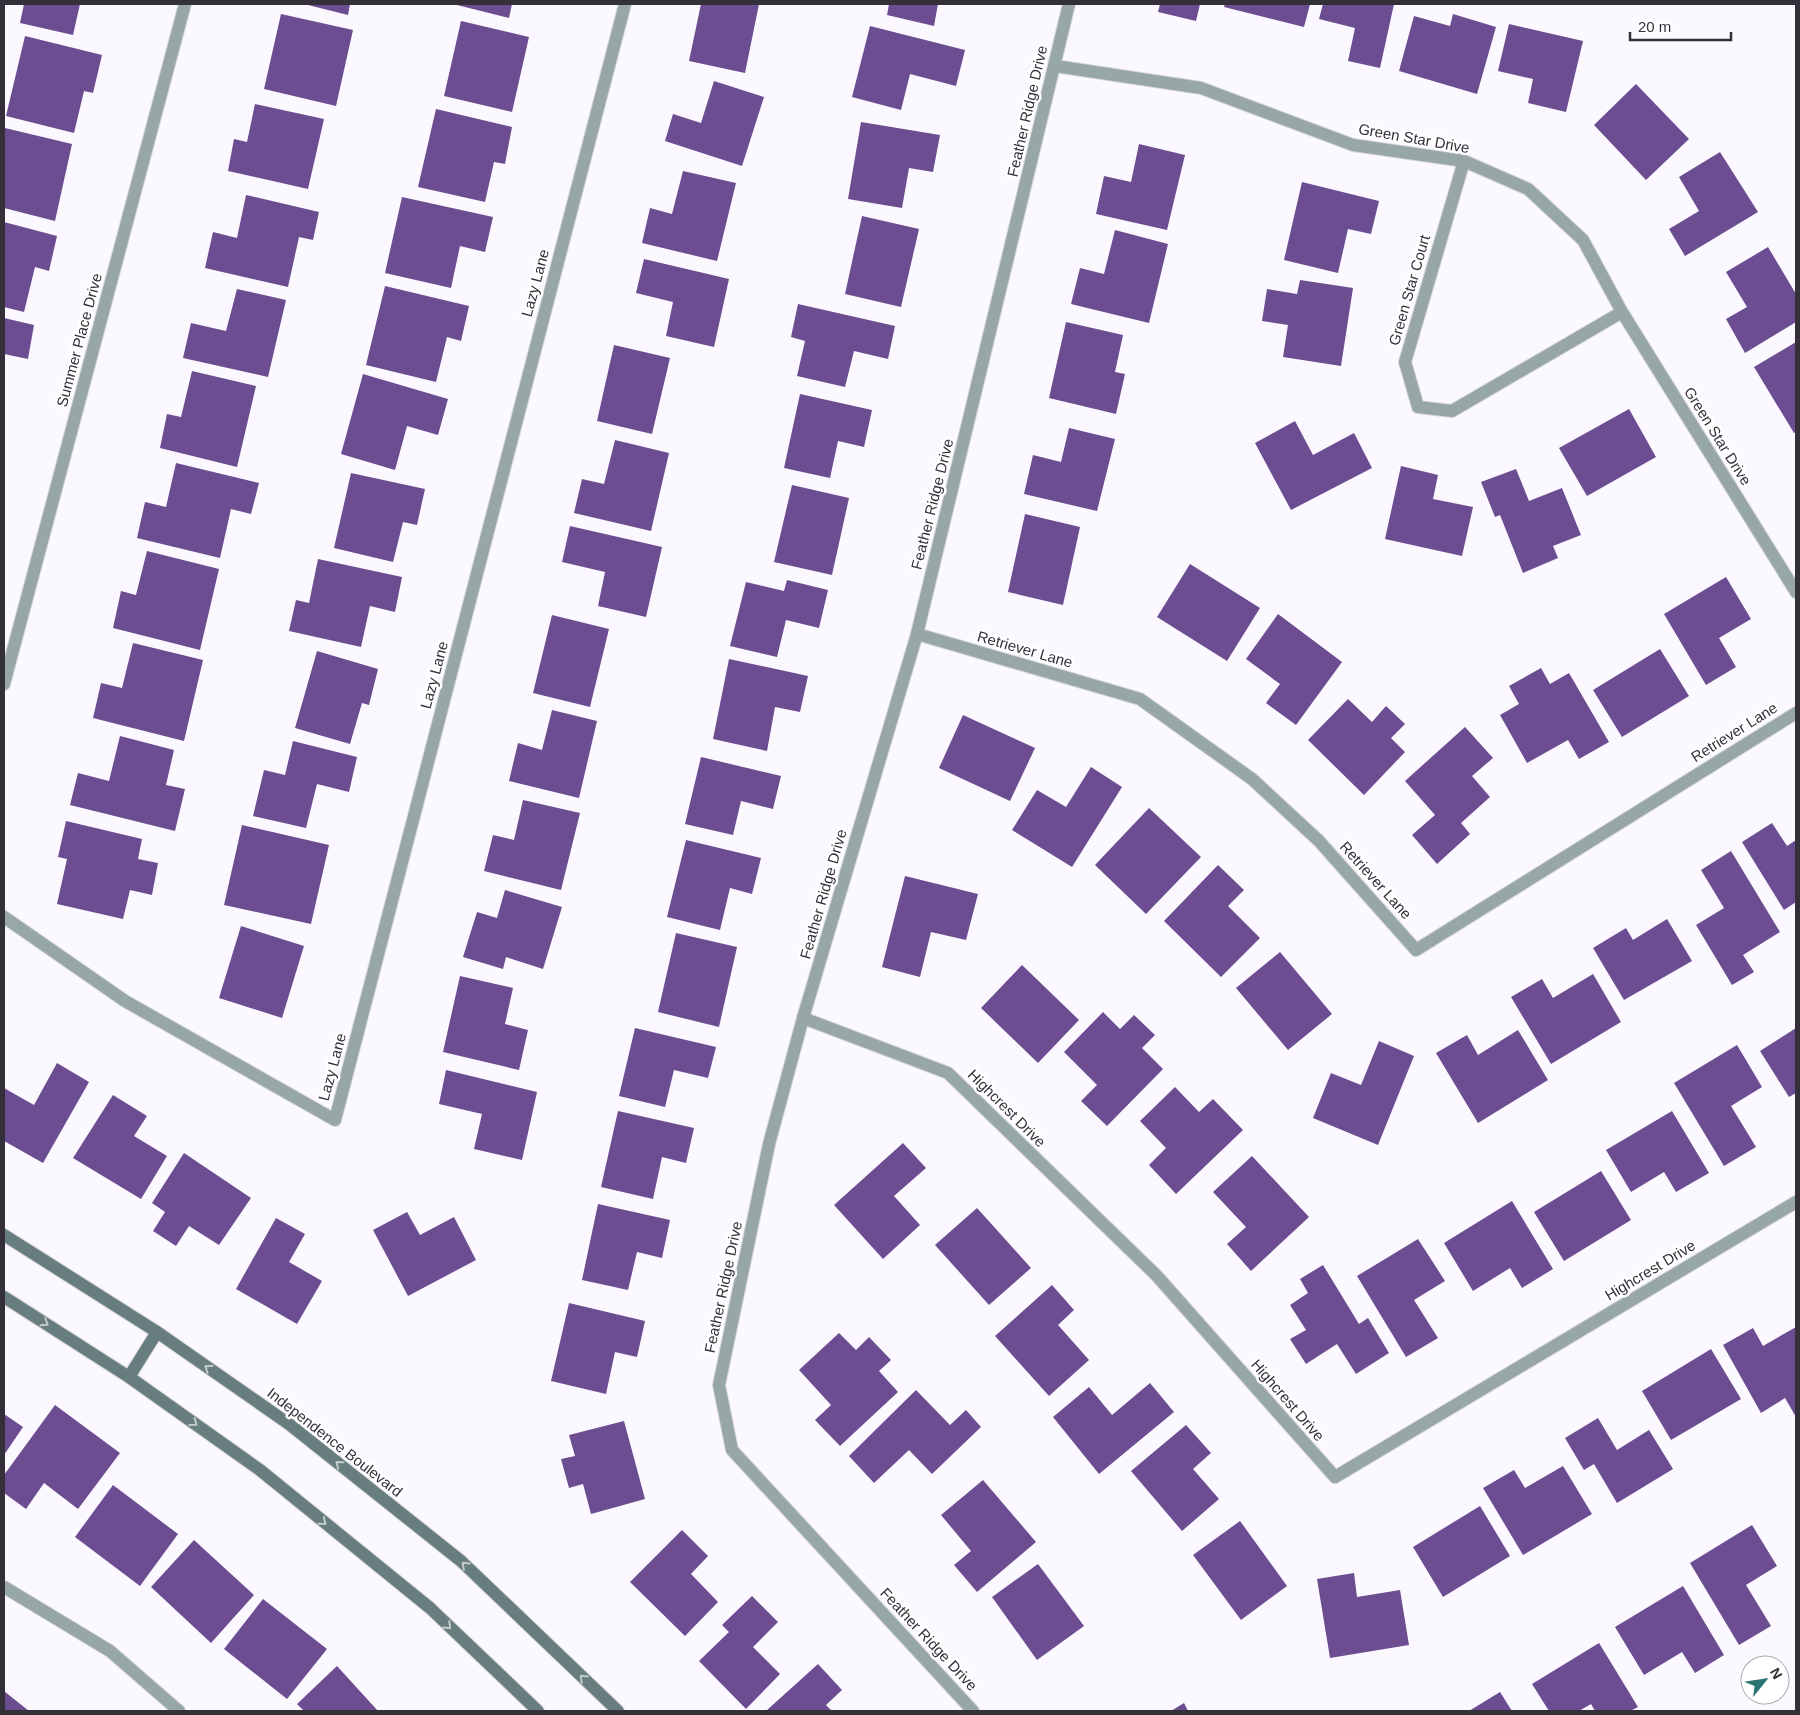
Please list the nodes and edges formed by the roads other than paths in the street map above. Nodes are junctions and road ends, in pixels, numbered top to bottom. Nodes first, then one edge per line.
1 (185, 4) edge
2 (625, 4) edge
3 (1069, 4) edge
4 (1055, 66) junction
5 (1464, 162) junction
6 (1622, 312) junction
7 (1796, 592) edge
8 (917, 634) junction
9 (4, 684) edge
10 (1796, 713) edge
11 (4, 916) edge
12 (804, 1018) junction
13 (1796, 1202) edge
14 (4, 1234) edge
15 (4, 1297) edge
16 (157, 1332) junction
17 (128, 1377) junction
18 (4, 1587) edge
19 (179, 1711) edge
20 (538, 1711) edge
21 (618, 1711) edge
22 (974, 1711) edge

1 - 9 street, Summer Place Drive
2 - 11 street, Lazy Lane
3 - 4 street, Feather Ridge Drive
4 - 5 street, Green Star Drive
4 - 8 street, Feather Ridge Drive
5 - 6 street, Green Star Drive
5 - 6 street, Green Star Court
6 - 7 street, Green Star Drive
8 - 10 street, Retriever Lane
8 - 12 street, Feather Ridge Drive
12 - 13 street, Highcrest Drive
12 - 22 street, Feather Ridge Drive
14 - 16 main road, Independence Boulevard
15 -> 17 main road
16 - 17 main road
21 -> 16 main road, Independence Boulevard
17 -> 20 main road
18 - 19 street

